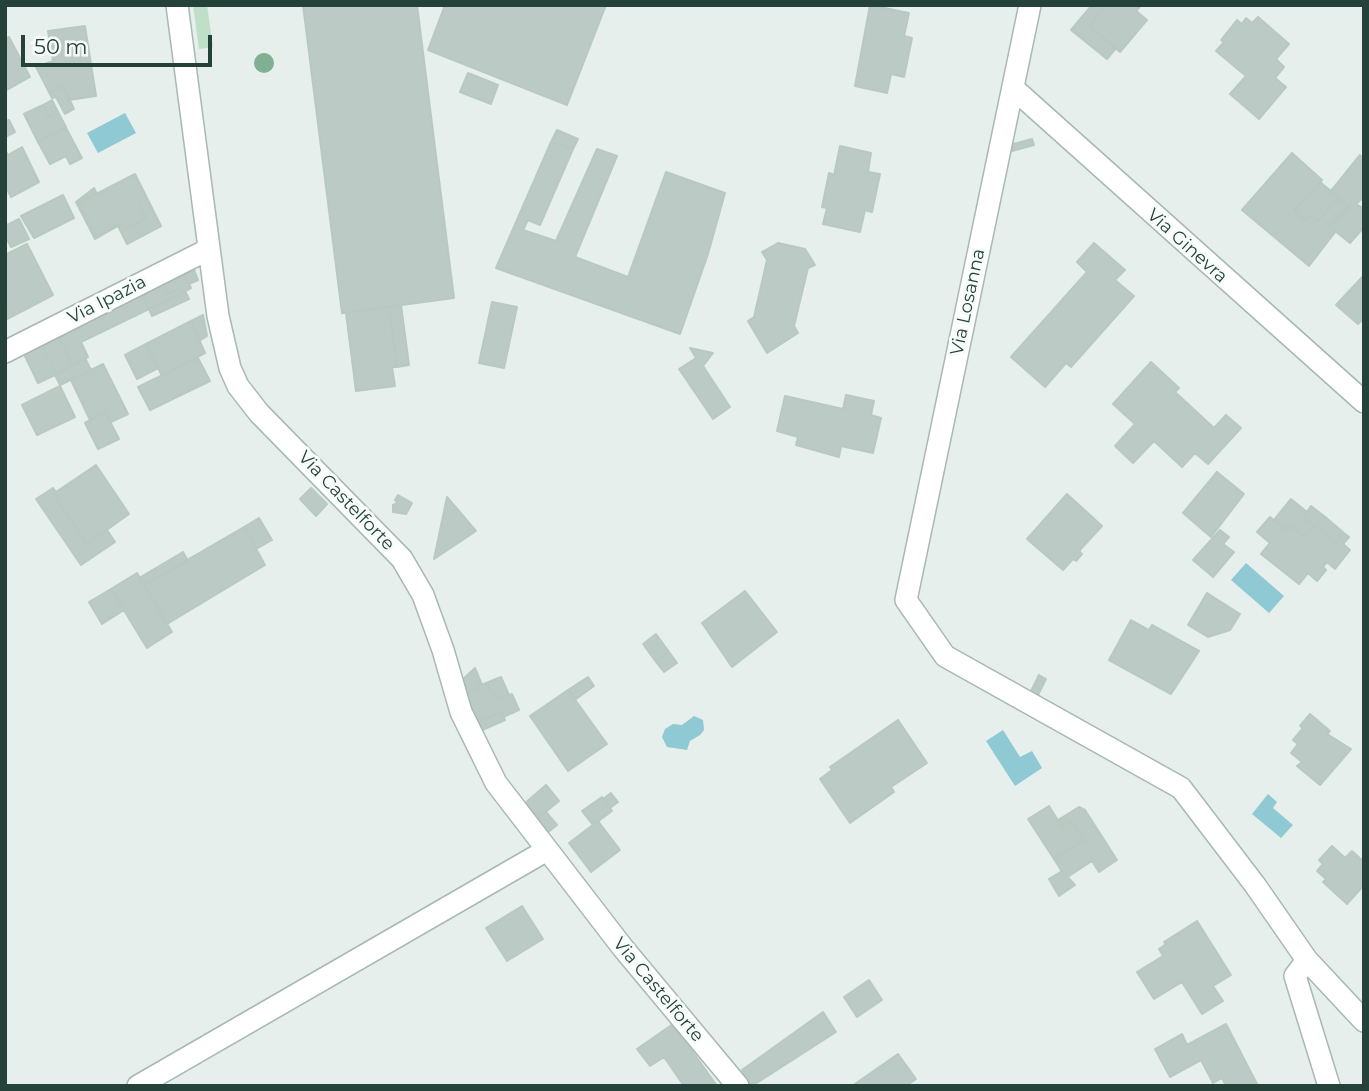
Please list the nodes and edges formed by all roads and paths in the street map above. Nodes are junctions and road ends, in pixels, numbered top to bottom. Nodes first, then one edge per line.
1 (177, 5) edge
2 (1030, 5) edge
3 (1013, 88) junction
4 (209, 249) junction
5 (5, 352) edge
6 (1364, 402) edge
7 (547, 850) junction
8 (1307, 960) junction
9 (1364, 1021) edge
10 (138, 1086) edge
11 (738, 1086) edge
12 (1329, 1086) edge

1 - 4 street, Via Castelforte
2 - 3 street, Via Losanna
3 - 6 street, Via Ginevra
3 - 8 street, Via Losanna
4 - 5 street, Via Ipazia
4 - 7 street, Via Castelforte
7 - 10 street
7 - 11 street, Via Castelforte
8 - 9 street
8 - 12 street

